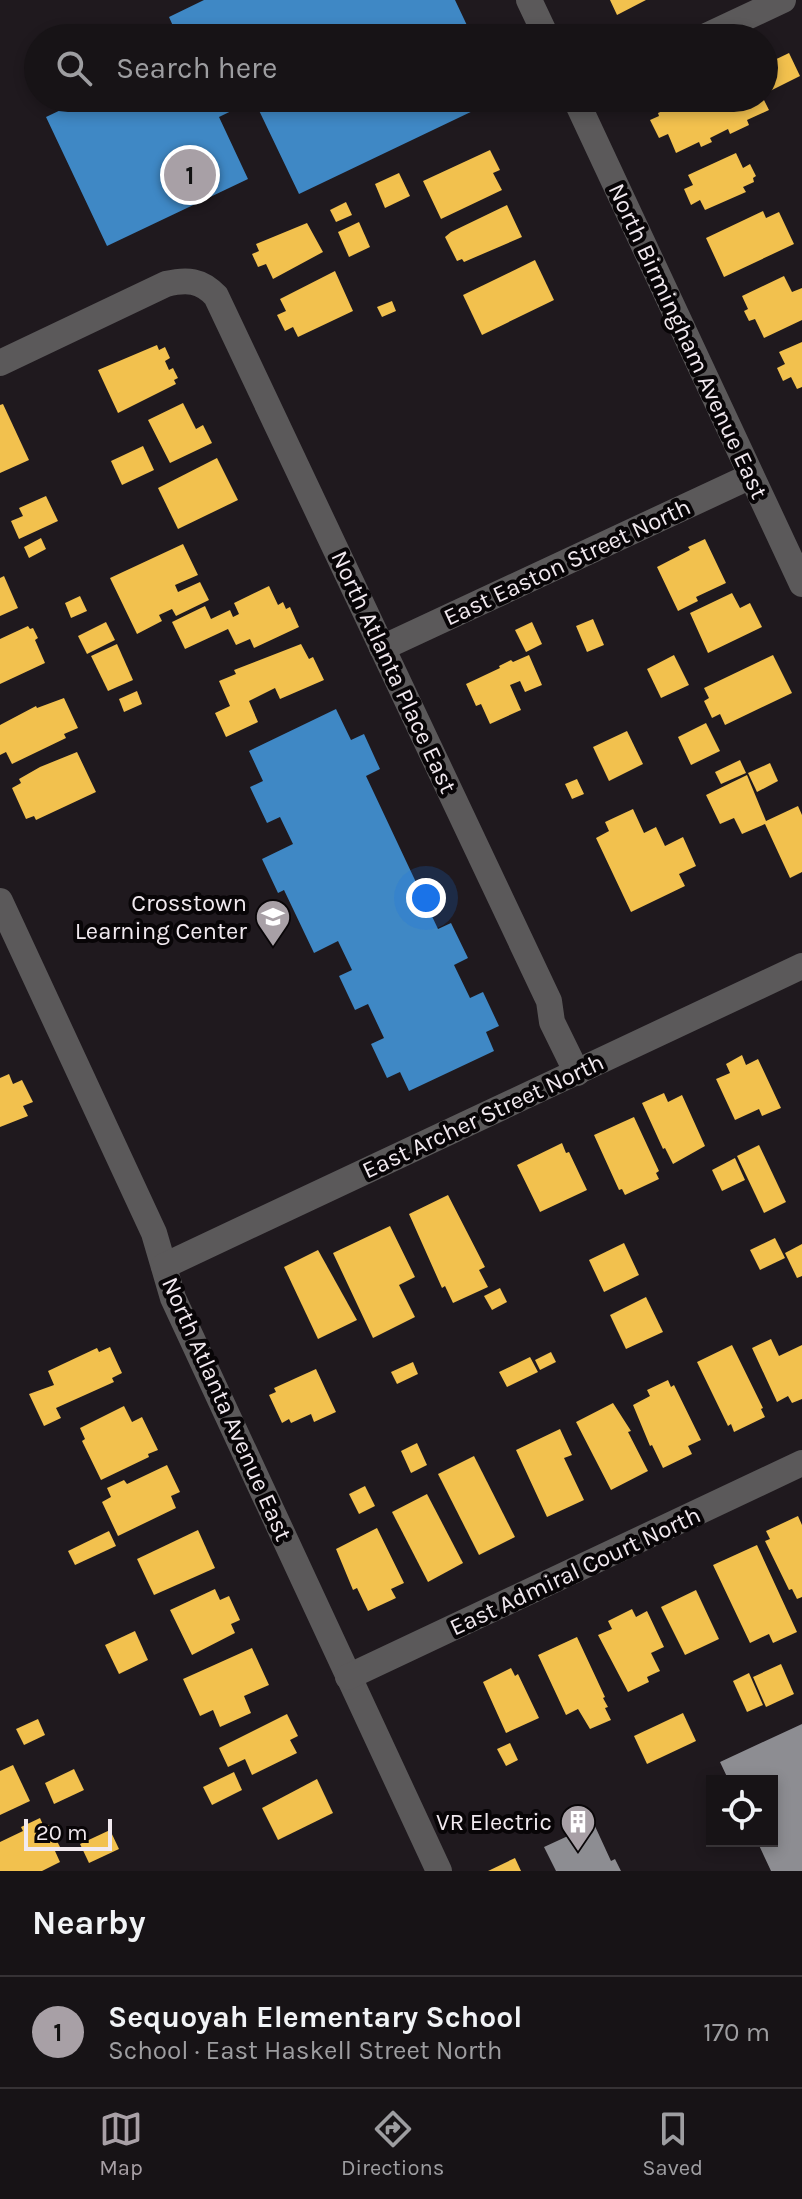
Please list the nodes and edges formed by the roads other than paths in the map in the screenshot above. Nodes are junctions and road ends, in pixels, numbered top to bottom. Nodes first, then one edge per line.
1 (529, 0) edge
2 (783, 0) edge
3 (540, 24) edge
4 (732, 24) edge
5 (582, 112) edge
6 (0, 363) edge
7 (751, 476) junction
8 (802, 584) edge
9 (382, 648) junction
10 (0, 901) edge
11 (802, 966) edge
12 (577, 1073) junction
13 (164, 1266) junction
14 (802, 1463) edge
15 (348, 1677) junction
16 (439, 1871) edge

1 - 3 street
2 - 4 street
5 - 7 street, North Birmingham Avenue East
6 - 9 street, North Atlanta Place East
7 - 8 street, North Birmingham Avenue East
7 - 9 street, East Easton Street North
9 - 12 street, North Atlanta Place East
10 - 13 street, North Atlanta Avenue East
11 - 12 street, East Archer Street North
12 - 13 street, East Archer Street North
13 - 15 street, North Atlanta Avenue East
14 - 15 street, East Admiral Court North
15 - 16 street, North Atlanta Avenue East

